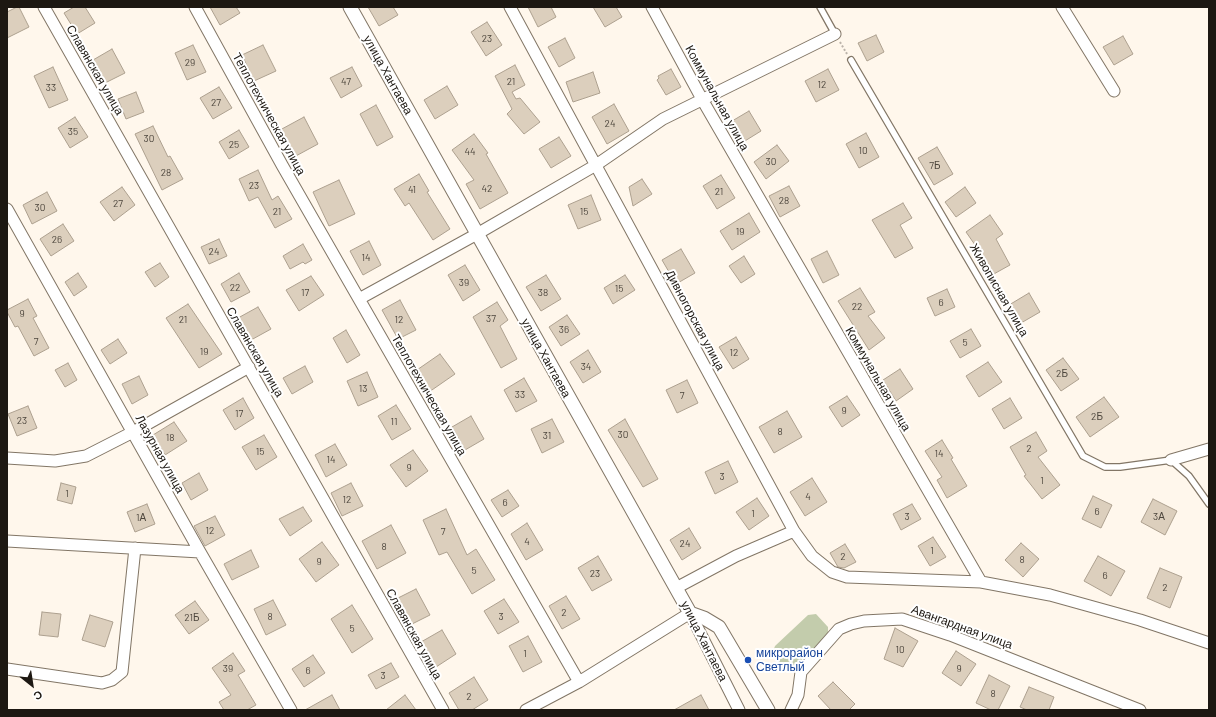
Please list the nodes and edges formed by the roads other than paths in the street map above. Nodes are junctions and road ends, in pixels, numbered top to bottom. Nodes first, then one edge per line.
1 (44, 7) edge
2 (195, 7) edge
3 (350, 7) edge
4 (510, 7) edge
5 (652, 7) edge
6 (820, 7) edge
7 (1062, 7) edge
8 (835, 34) joint
9 (851, 60) road end
10 (1114, 91) dead end
11 (703, 101) junction
12 (596, 164) junction
13 (7, 209) edge
14 (477, 234) junction
15 (359, 299) junction
16 (249, 367) junction
17 (133, 432) junction
18 (1209, 449) edge
19 (7, 458) edge
20 (1171, 460) junction
21 (1209, 504) edge
22 (794, 531) junction
23 (7, 541) edge
24 (135, 548) junction
25 (200, 552) junction
26 (981, 582) junction
27 (676, 588) junction
28 (690, 613) junction
29 (1209, 643) edge
30 (7, 669) edge
31 (579, 682) junction
32 (291, 710) edge
33 (443, 710) edge
34 (526, 710) edge
35 (740, 710) edge
36 (768, 710) edge
37 (791, 710) edge
38 (1140, 710) edge

1 - 16 street, Славянская улица
2 - 15 street, Теплотехническая улица
3 - 14 street, улица Хантаева
4 - 12 street, Дивногорская улица
5 - 11 street, Коммунальная улица
6 - 8 lane
7 - 10 street
8 - 11 street
9 - 20 lane, Живописная улица
11 - 12 street
11 - 26 street, Коммунальная улица
12 - 14 street
12 - 22 street, Дивногорская улица
13 - 17 street, Лазурная улица
14 - 15 street
14 - 27 street, улица Хантаева
15 - 31 street, Теплотехническая улица
16 - 17 street
16 - 33 street, Славянская улица
17 - 19 street
17 - 25 street, Лазурная улица
18 - 20 street
20 - 21 lane
22 - 26 street
22 - 27 street
23 - 24 street
24 - 25 street
24 - 30 street
25 - 32 street, Лазурная улица
26 - 29 street
27 - 28 street, улица Хантаева
28 - 31 street
28 - 35 street, улица Хантаева
28 - 36 street
31 - 34 street
37 - 38 street, Авангардная улица

